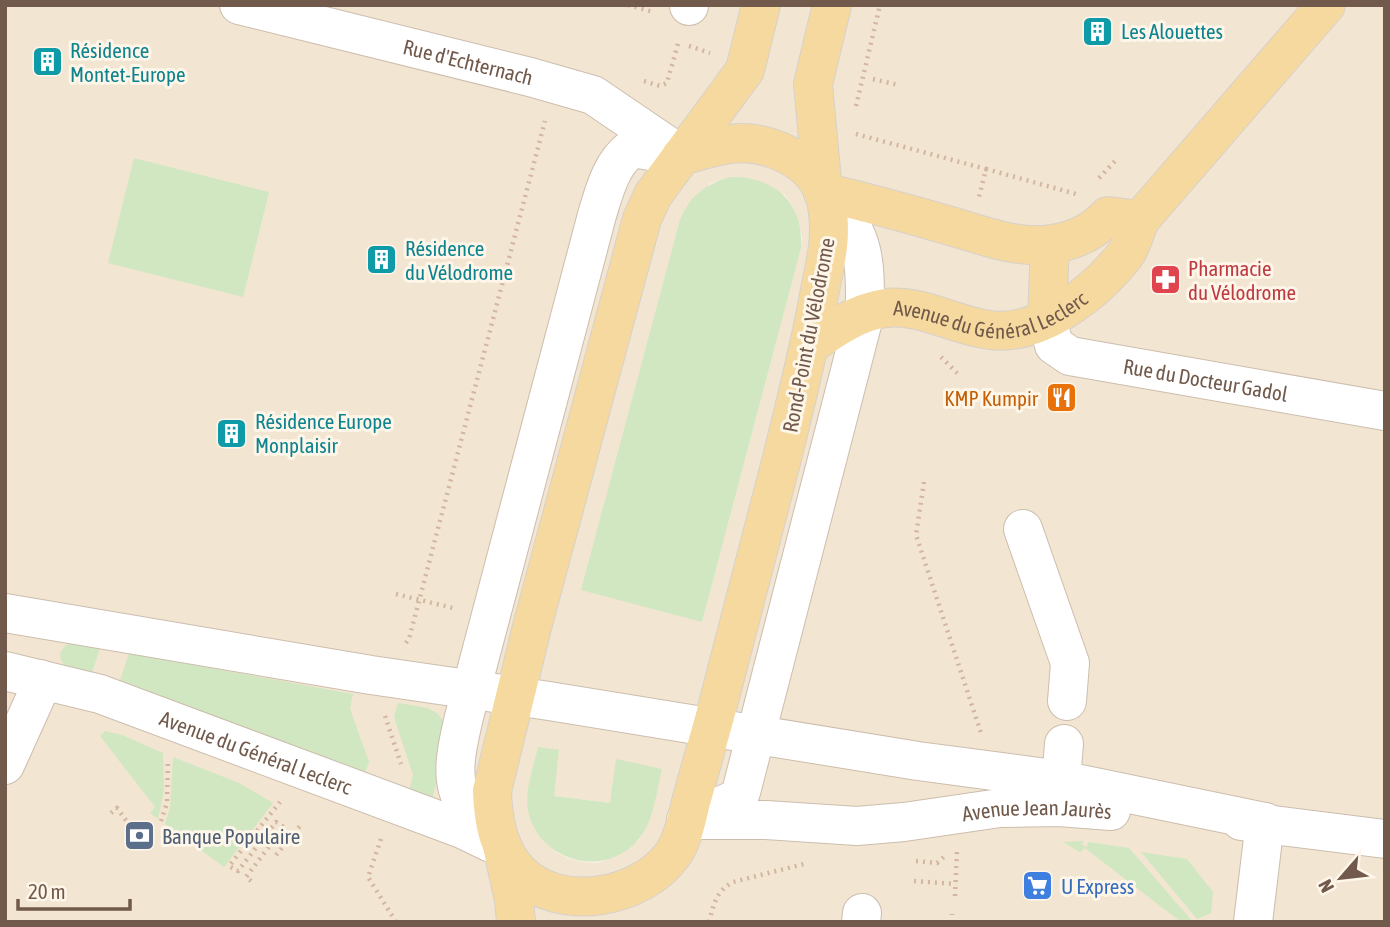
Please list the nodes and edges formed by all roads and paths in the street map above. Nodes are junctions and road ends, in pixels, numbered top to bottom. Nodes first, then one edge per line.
1 (239, 5) edge
2 (689, 5) edge
3 (761, 5) edge
4 (832, 5) edge
5 (880, 5) edge
6 (1326, 5) edge
7 (636, 78) dead end
8 (873, 79) dead end
9 (898, 85) dead end
10 (547, 110) dead end
11 (854, 113) dead end
12 (853, 131) dead end
13 (681, 156) junction
14 (986, 169) junction
15 (823, 192) junction
16 (1082, 195) dead end
17 (978, 203) dead end
18 (1140, 220) junction
19 (1050, 245) junction
20 (864, 313) junction
21 (1047, 319) junction
22 (810, 345) junction
23 (1385, 411) edge
24 (925, 482) dead end
25 (1023, 529) dead end
26 (396, 594) dead end
27 (419, 600) junction
28 (456, 609) dead end
29 (5, 613) edge
30 (5, 645) edge
31 (23, 675) edge
32 (392, 678) junction
33 (472, 690) junction
34 (514, 696) junction
35 (1067, 701) dead end
36 (712, 727) junction
37 (757, 735) junction
38 (979, 742) dead end
39 (168, 752) dead end
40 (5, 765) edge
41 (1062, 777) junction
42 (287, 793) dead end
43 (394, 803) junction
44 (111, 813) dead end
45 (686, 820) junction
46 (161, 821) dead end
47 (1265, 822) junction
48 (300, 826) dead end
49 (131, 827) dead end
50 (1385, 839) edge
51 (956, 846) dead end
52 (503, 848) junction
53 (276, 855) dead end
54 (816, 861) dead end
55 (251, 881) dead end
56 (914, 881) dead end
57 (956, 884) junction
58 (955, 895) dead end
59 (625, 904) edge
60 (953, 914) dead end
61 (396, 922) edge
62 (516, 922) edge
63 (709, 922) edge
64 (952, 922) edge
65 (1253, 922) edge

1 - 13 street, Rue d'Echternach
2 - 7 path
3 - 13 main road
4 - 15 main road
5 - 11 path
6 - 18 main road, Avenue du Général Leclerc
8 - 9 path
10 - 27 path
12 - 14 path
13 - 15 main road, Rond-Point du Vélodrome
13 - 33 street
13 - 34 main road, Rond-Point du Vélodrome
14 - 16 path
14 - 17 path
15 - 19 main road
15 - 20 street
15 - 22 main road, Rond-Point du Vélodrome
18 - 19 main road
18 - 21 main road, Avenue du Général Leclerc
19 - 21 main road
20 - 21 main road, Avenue du Général Leclerc
20 - 22 main road, Avenue du Général Leclerc
20 - 37 street
21 - 23 street, Rue du Docteur Gadol
22 - 36 main road, Rond-Point du Vélodrome
24 - 38 path
25 - 35 street
26 - 27 path
27 - 28 path
27 - 32 path
29 - 32 street
30 - 31 street
31 - 40 street
31 - 43 street, Avenue du Général Leclerc
32 - 33 street
32 - 43 path
33 - 34 street
33 - 52 street
34 - 36 street
34 - 52 main road, Rond-Point du Vélodrome
36 - 37 street
36 - 45 main road, Rond-Point du Vélodrome
37 - 41 street
37 - 45 street
39 - 46 path
41 - 45 street, Avenue Jean Jaurès
41 - 47 street, Avenue Jean Jaurès
42 - 55 path
43 - 52 street, Avenue du Général Leclerc
43 - 61 path
44 - 49 path
45 - 59 main road, Rond-Point du Vélodrome
47 - 50 street, Avenue Jean Jaurès
47 - 65 street
48 - 53 path
51 - 57 path
52 - 59 main road, Rond-Point du Vélodrome
52 - 62 main road
54 - 63 path
56 - 57 path
57 - 58 path
60 - 64 path

